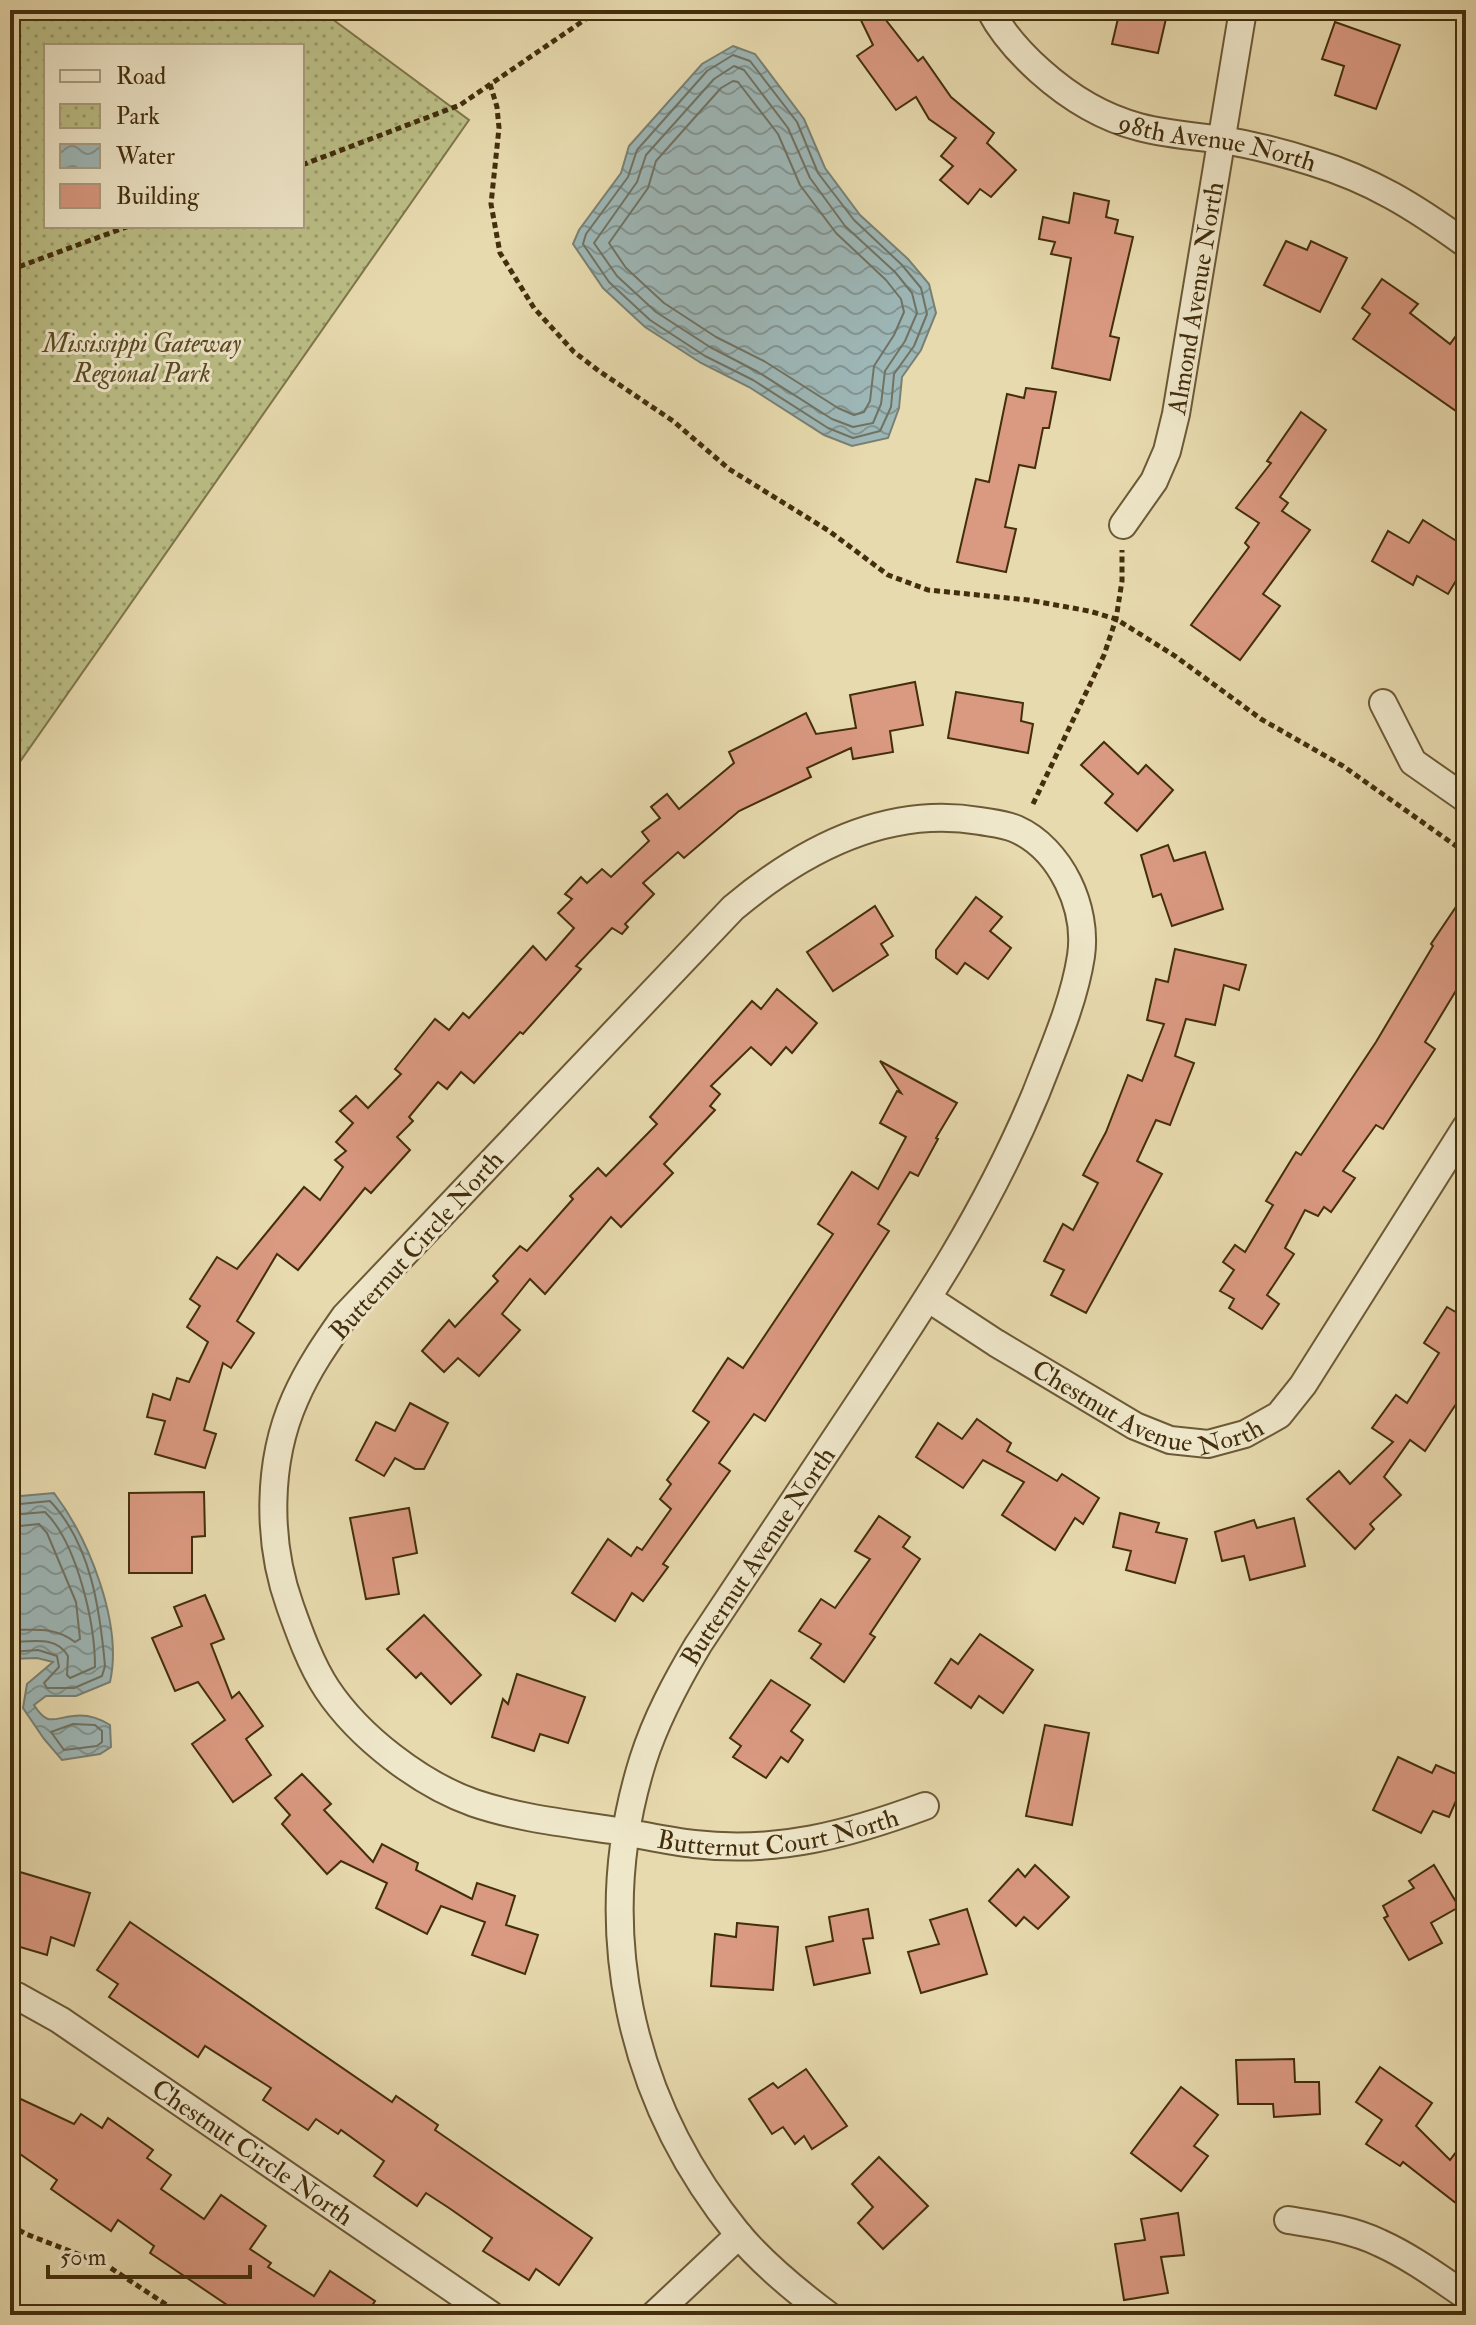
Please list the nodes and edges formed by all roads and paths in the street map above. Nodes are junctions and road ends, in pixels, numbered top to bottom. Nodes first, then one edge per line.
1 (599, 10) edge
2 (990, 10) edge
3 (1243, 10) edge
4 (490, 84) junction
5 (1221, 140) junction
6 (304, 164) edge
7 (124, 228) edge
8 (1466, 244) edge
9 (10, 270) edge
10 (1123, 525) joint
11 (1116, 619) junction
12 (1383, 703) dead end
13 (1466, 799) edge
14 (1033, 804) dead end
15 (995, 823) joint
16 (1466, 853) edge
17 (1466, 1127) edge
18 (929, 1299) junction
19 (925, 1806) dead end
20 (628, 1832) junction
21 (10, 1995) edge
22 (1288, 2220) dead end
23 (10, 2225) edge
24 (739, 2235) junction
25 (1466, 2296) edge
26 (182, 2315) edge
27 (491, 2315) edge
28 (654, 2315) edge
29 (828, 2315) edge

1 - 4 path
2 - 5 street, 98th Avenue North
3 - 5 street, Almond Avenue North
4 - 6 path
4 - 11 path
5 - 8 street, 98th Avenue North
5 - 10 street, Almond Avenue North
7 - 9 path
10 - 11 path
11 - 14 path
11 - 16 path
12 - 13 street
15 - 18 street, Butternut Avenue North
15 - 20 street, Butternut Circle North
17 - 18 street, Chestnut Avenue North
18 - 20 street, Butternut Avenue North
19 - 20 street, Butternut Court North
20 - 24 street, Butternut Avenue North
21 - 27 street, Chestnut Circle North
22 - 25 street
23 - 26 path
24 - 28 street
24 - 29 street, Butternut Avenue North

